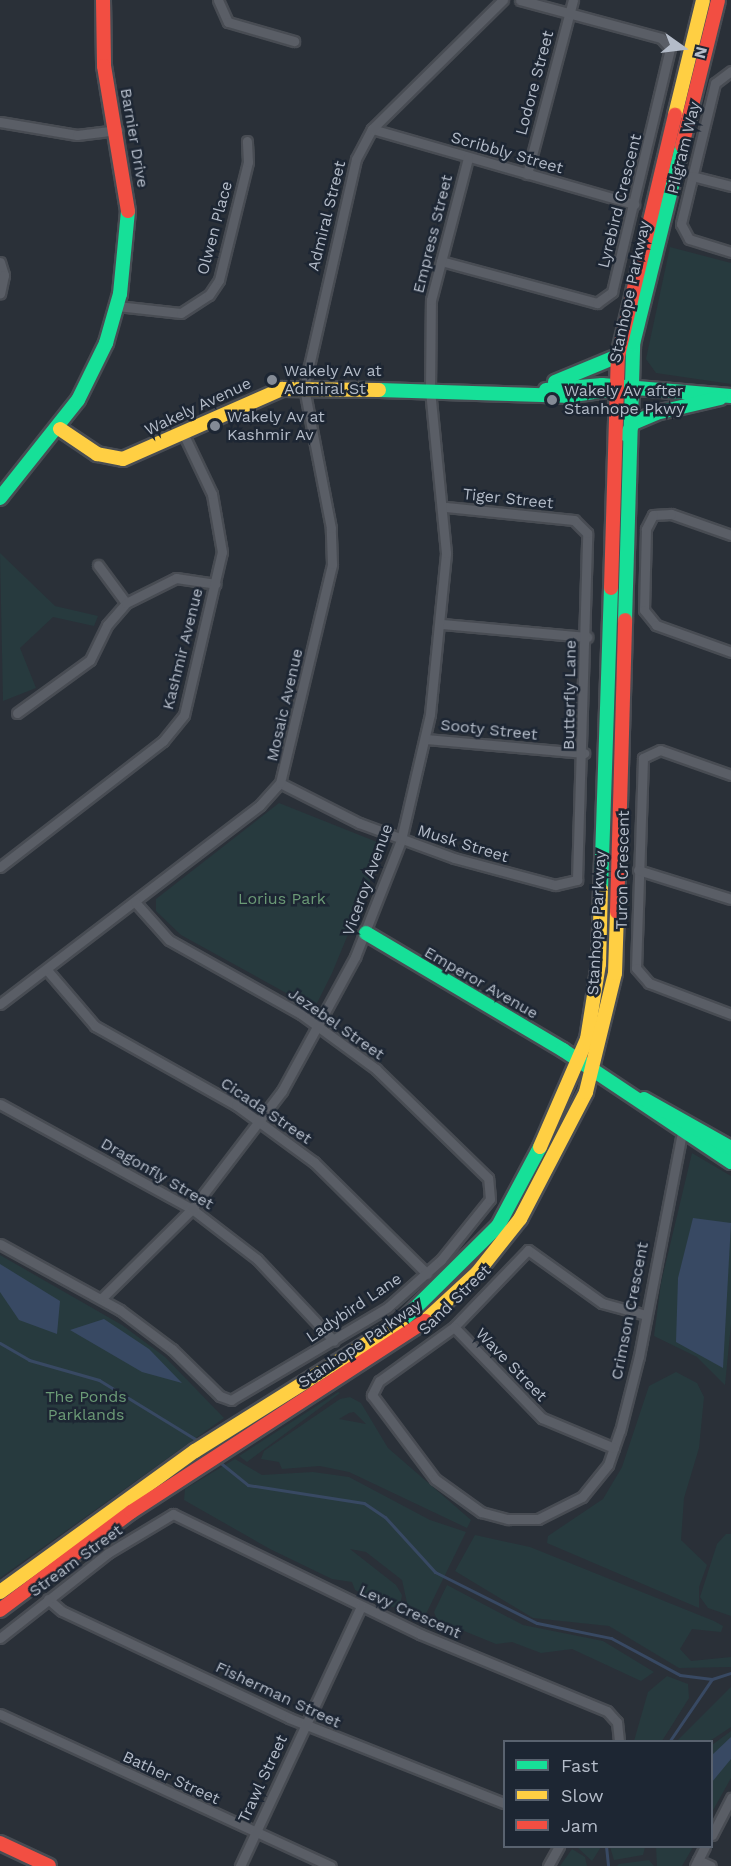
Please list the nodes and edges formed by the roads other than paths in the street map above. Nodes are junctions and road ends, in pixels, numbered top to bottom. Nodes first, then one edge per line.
1 (103, 0) edge
2 (218, 0) edge
3 (503, 0) edge
4 (520, 0) edge
5 (573, 0) edge
6 (703, 0) edge
7 (718, 0) edge
8 (570, 13) junction
9 (294, 41) dead end
10 (728, 71) edge
11 (0, 122) edge
12 (372, 129) junction
13 (118, 130) junction
14 (247, 141) dead end
15 (468, 158) junction
16 (527, 174) junction
17 (692, 176) junction
18 (731, 186) edge
19 (634, 204) junction
20 (731, 252) edge
21 (441, 261) junction
22 (0, 262) edge
23 (0, 294) edge
24 (117, 306) junction
25 (618, 356) junction
26 (304, 388) junction
27 (629, 388) junction
28 (615, 389) junction
29 (430, 390) junction
30 (541, 391) junction
31 (731, 396) edge
32 (60, 429) junction
33 (183, 433) junction
34 (627, 437) junction
35 (0, 498) edge
36 (446, 507) junction
37 (567, 520) joint
38 (731, 535) edge
39 (98, 564) dead end
40 (216, 584) junction
41 (126, 603) junction
42 (441, 624) junction
43 (587, 637) junction
44 (731, 652) edge
45 (17, 713) dead end
46 (426, 739) junction
47 (584, 753) junction
48 (731, 775) edge
49 (280, 783) junction
50 (401, 840) junction
51 (0, 867) edge
52 (638, 870) junction
53 (576, 882) joint
54 (731, 899) edge
55 (135, 902) junction
56 (366, 933) junction
57 (47, 970) junction
58 (0, 1004) edge
59 (731, 1014) edge
60 (320, 1028) junction
61 (580, 1061) junction
62 (594, 1070) junction
63 (632, 1097) junction
64 (0, 1104) edge
65 (261, 1122) junction
66 (682, 1133) junction
67 (731, 1148) edge
68 (731, 1162) edge
69 (490, 1198) joint
70 (192, 1209) junction
71 (0, 1244) edge
72 (427, 1274) junction
73 (102, 1298) junction
74 (646, 1315) junction
75 (454, 1326) junction
76 (334, 1341) junction
77 (372, 1390) joint
78 (614, 1448) junction
79 (173, 1514) joint
80 (0, 1592) edge
81 (48, 1599) junction
82 (361, 1606) junction
83 (0, 1610) edge
84 (0, 1638) edge
85 (0, 1714) edge
86 (305, 1725) junction
87 (619, 1740) edge
88 (731, 1798) edge
89 (503, 1803) edge
90 (713, 1831) edge
91 (255, 1833) junction
92 (0, 1843) edge
93 (559, 1848) edge
94 (704, 1848) edge
95 (696, 1863) edge
96 (49, 1866) edge
97 (240, 1866) edge
98 (331, 1866) edge
99 (548, 1866) edge
100 (711, 1866) edge

1 - 13 main road, Barnier Drive
2 - 9 street
3 - 12 street, Admiral Street
4 - 8 street
5 - 8 street, Lodore Street
6 - 25 main road, Stanhope Parkway
7 - 27 main road, Stanhope Parkway
8 - 16 street, Lodore Street
8 - 19 street, Lyrebird Crescent
10 - 17 street, Pilgram Way
11 - 13 street
12 - 15 street, Scribbly Street
12 - 26 street, Admiral Street
13 - 24 main road, Barnier Drive
14 - 24 street, Olwen Place
15 - 16 street, Scribbly Street
15 - 21 street, Empress Street
16 - 19 street, Scribbly Street
17 - 18 street
17 - 20 street, Pilgram Way
19 - 21 street, Lyrebird Crescent
21 - 29 street, Empress Street
22 - 23 street
24 - 32 main road, Barnier Drive
25 - 28 main road, Stanhope Parkway
25 - 30 main road
26 - 29 main road, Wakely Avenue
26 - 33 main road, Wakely Avenue
26 - 49 street, Mosaic Avenue
27 - 28 main road, Wakely Avenue
27 - 31 main road, Wakely Avenue
27 - 34 main road, Stanhope Parkway
28 - 30 main road, Wakely Avenue
28 - 61 main road, Stanhope Parkway
29 - 30 main road, Wakely Avenue
29 - 36 street, Viceroy Avenue
31 - 34 main road
32 - 33 main road, Wakely Avenue
32 - 35 main road, Barnier Drive
33 - 40 street, Kashmir Avenue
34 - 62 main road, Stanhope Parkway
36 - 37 street, Tiger Street
36 - 42 street, Viceroy Avenue
37 - 43 street, Butterfly Lane
38 - 44 street
39 - 41 street
40 - 41 street
40 - 51 street, Kashmir Avenue
41 - 45 street
42 - 43 street
42 - 46 street, Viceroy Avenue
43 - 47 street, Butterfly Lane
46 - 47 street, Sooty Street
46 - 50 street, Viceroy Avenue
47 - 53 street, Butterfly Lane
48 - 52 street, Turon Crescent
49 - 50 street, Musk Street
49 - 55 street, Mosaic Avenue
50 - 53 street, Musk Street
50 - 56 street, Viceroy Avenue
52 - 54 street
52 - 59 street, Turon Crescent
55 - 57 street, Mosaic Avenue
55 - 60 street, Jezebel Street
56 - 60 street, Viceroy Avenue
56 - 61 main road, Emperor Avenue
57 - 58 street, Mosaic Avenue
57 - 65 street, Cicada Street
60 - 65 street, Viceroy Avenue
60 - 69 street, Jezebel Street
61 - 62 main road, Emperor Avenue
61 - 80 main road, Stanhope Parkway
62 - 63 main road, Emperor Avenue
62 - 83 main road, Stanhope Parkway
63 - 66 main road, Emperor Avenue
63 - 67 main road
64 - 70 street, Dragonfly Street
65 - 70 street, Viceroy Avenue
65 - 72 street, Cicada Street
66 - 68 main road, Emperor Avenue
66 - 74 street, Crimson Crescent
69 - 72 street, Ladybird Lane
70 - 73 street, Viceroy Avenue
70 - 76 street, Dragonfly Street
71 - 73 street
72 - 76 street, Ladybird Lane
73 - 76 street, Ladybird Lane
74 - 75 street, Sand Street
74 - 78 street, Crimson Crescent
75 - 77 street, Sand Street
75 - 78 street, Wave Street
77 - 78 street, Crimson Crescent
79 - 81 street, Stream Street
79 - 82 street, Levy Crescent
81 - 84 street, Stream Street
81 - 86 street, Fisherman Street
82 - 86 street, Trawl Street
82 - 87 street, Levy Crescent
85 - 91 street, Bather Street
86 - 89 street, Fisherman Street
86 - 91 street, Trawl Street
88 - 90 street
91 - 97 street, Trawl Street
91 - 98 street, Bather Street
92 - 96 main road
93 - 99 street
94 - 95 street
95 - 100 street

